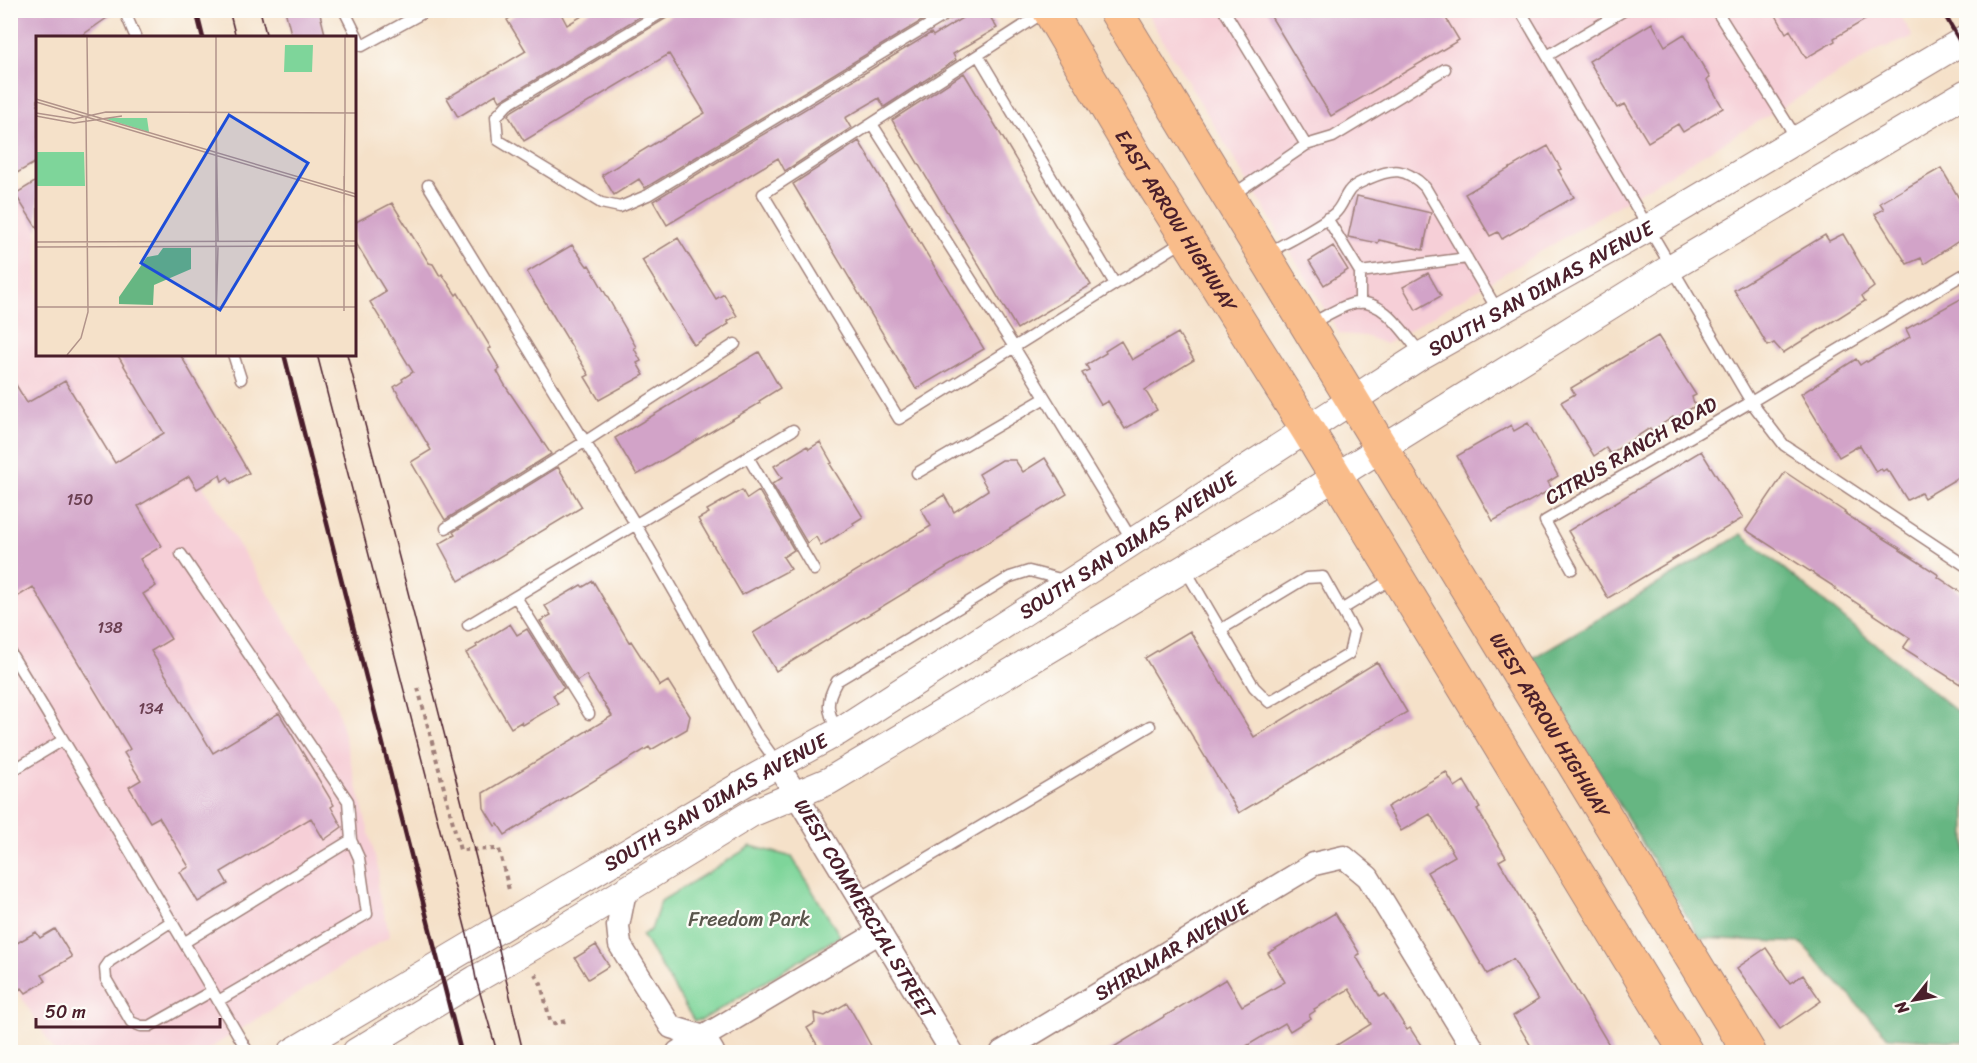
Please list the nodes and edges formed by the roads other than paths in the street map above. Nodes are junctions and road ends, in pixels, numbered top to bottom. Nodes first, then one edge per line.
1 (124, 10) edge
2 (344, 10) edge
3 (428, 10) edge
4 (666, 10) edge
5 (962, 10) edge
6 (1048, 10) edge
7 (1115, 10) edge
8 (1224, 10) edge
9 (1520, 10) edge
10 (1625, 10) edge
11 (1716, 10) edge
12 (944, 12) edge
13 (135, 36) edge
14 (1966, 39) edge
15 (978, 55) junction
16 (1548, 56) junction
17 (1445, 69) dead end
18 (1966, 93) edge
19 (872, 124) junction
20 (1798, 140) junction
21 (1306, 145) junction
22 (428, 185) dead end
23 (1228, 198) junction
24 (1328, 218) junction
25 (1648, 228) junction
26 (1187, 239) junction
27 (1263, 255) junction
28 (1467, 258) junction
29 (1672, 267) junction
30 (1360, 272) junction
31 (1966, 273) edge
32 (1115, 284) junction
33 (1360, 303) junction
34 (1498, 311) junction
35 (1306, 327) junction
36 (735, 344) dead end
37 (1014, 347) junction
38 (1422, 355) junction
39 (234, 356) edge
40 (241, 379) dead end
41 (1045, 398) junction
42 (1352, 399) junction
43 (1750, 402) junction
44 (1307, 429) junction
45 (793, 430) dead end
46 (586, 441) junction
47 (1383, 448) junction
48 (748, 457) junction
49 (917, 473) dead end
50 (1335, 477) junction
51 (636, 525) junction
52 (446, 528) dead end
53 (1132, 540) junction
54 (182, 554) dead end
55 (1966, 566) edge
56 (1572, 568) dead end
57 (1185, 569) junction
58 (814, 570) dead end
59 (1396, 576) junction
60 (1068, 582) junction
61 (516, 597) junction
62 (1341, 610) junction
63 (468, 625) dead end
64 (1220, 630) junction
65 (10, 652) edge
66 (589, 714) dead end
67 (1150, 726) dead end
68 (838, 732) junction
69 (63, 740) junction
70 (778, 765) junction
71 (10, 772) edge
72 (797, 794) junction
73 (351, 840) junction
74 (625, 891) junction
75 (860, 898) junction
76 (172, 921) junction
77 (880, 932) junction
78 (184, 942) junction
79 (215, 996) junction
80 (390, 1043) edge
81 (709, 1045) edge
82 (248, 1053) edge
83 (292, 1053) edge
84 (356, 1053) edge
85 (678, 1053) edge
86 (952, 1053) edge
87 (1002, 1053) edge
88 (1475, 1053) edge
89 (1686, 1053) edge
90 (1749, 1053) edge

1 - 13 lane
2 - 3 lane
4 - 12 lane
5 - 12 lane
6 - 15 lane
6 - 26 main road, EAST ARROW HIGHWAY
7 - 23 main road
8 - 21 lane
9 - 16 lane
10 - 16 lane
11 - 20 lane
14 - 20 street, SOUTH SAN DIMAS AVENUE
15 - 19 lane
15 - 32 lane
16 - 25 lane
17 - 21 lane
18 - 29 street, SOUTH SAN DIMAS AVENUE
19 - 37 lane
19 - 37 lane
20 - 25 street, SOUTH SAN DIMAS AVENUE
21 - 23 lane
22 - 46 lane
23 - 27 main road
24 - 27 lane
24 - 28 lane
24 - 30 lane
25 - 29 lane
25 - 34 street, SOUTH SAN DIMAS AVENUE
26 - 32 lane
26 - 44 main road, EAST ARROW HIGHWAY
27 - 35 main road
28 - 30 lane
28 - 34 lane
29 - 43 lane
29 - 47 street, SOUTH SAN DIMAS AVENUE
30 - 33 lane
31 - 43 lane, CITRUS RANCH ROAD
32 - 37 lane
33 - 35 lane
33 - 38 lane
34 - 38 street, SOUTH SAN DIMAS AVENUE
35 - 42 main road
36 - 46 lane
37 - 41 lane
38 - 42 street, SOUTH SAN DIMAS AVENUE
39 - 40 lane
41 - 49 lane
41 - 53 lane
42 - 44 street, SOUTH SAN DIMAS AVENUE
42 - 47 main road, WEST ARROW HIGHWAY
43 - 55 lane
43 - 56 lane, CITRUS RANCH ROAD
44 - 50 main road
44 - 53 street, SOUTH SAN DIMAS AVENUE
45 - 48 lane
46 - 51 lane
46 - 52 lane
47 - 50 street, SOUTH SAN DIMAS AVENUE
47 - 90 main road, WEST ARROW HIGHWAY
48 - 51 lane
48 - 58 lane
50 - 57 street, SOUTH SAN DIMAS AVENUE
50 - 59 main road
51 - 61 lane
51 - 70 lane
53 - 60 street, SOUTH SAN DIMAS AVENUE
54 - 73 lane
57 - 64 lane
57 - 72 street, SOUTH SAN DIMAS AVENUE
59 - 62 lane
59 - 89 main road
60 - 68 street, SOUTH SAN DIMAS AVENUE
60 - 68 lane
61 - 63 lane
61 - 66 lane
62 - 64 lane
62 - 64 lane
65 - 69 lane
67 - 75 lane
68 - 70 street, SOUTH SAN DIMAS AVENUE
69 - 71 lane
69 - 76 lane
70 - 72 street, WEST COMMERCIAL STREET
70 - 83 street, SOUTH SAN DIMAS AVENUE
72 - 74 street, SOUTH SAN DIMAS AVENUE
72 - 75 street, WEST COMMERCIAL STREET
73 - 78 lane
73 - 79 lane
74 - 80 street, SOUTH SAN DIMAS AVENUE
74 - 81 street
75 - 77 street, WEST COMMERCIAL STREET
76 - 78 lane
76 - 79 lane
77 - 81 street
77 - 86 street, WEST COMMERCIAL STREET
78 - 79 lane
79 - 82 lane
80 - 84 street, SOUTH SAN DIMAS AVENUE
81 - 85 street
87 - 88 street, SHIRLMAR AVENUE

